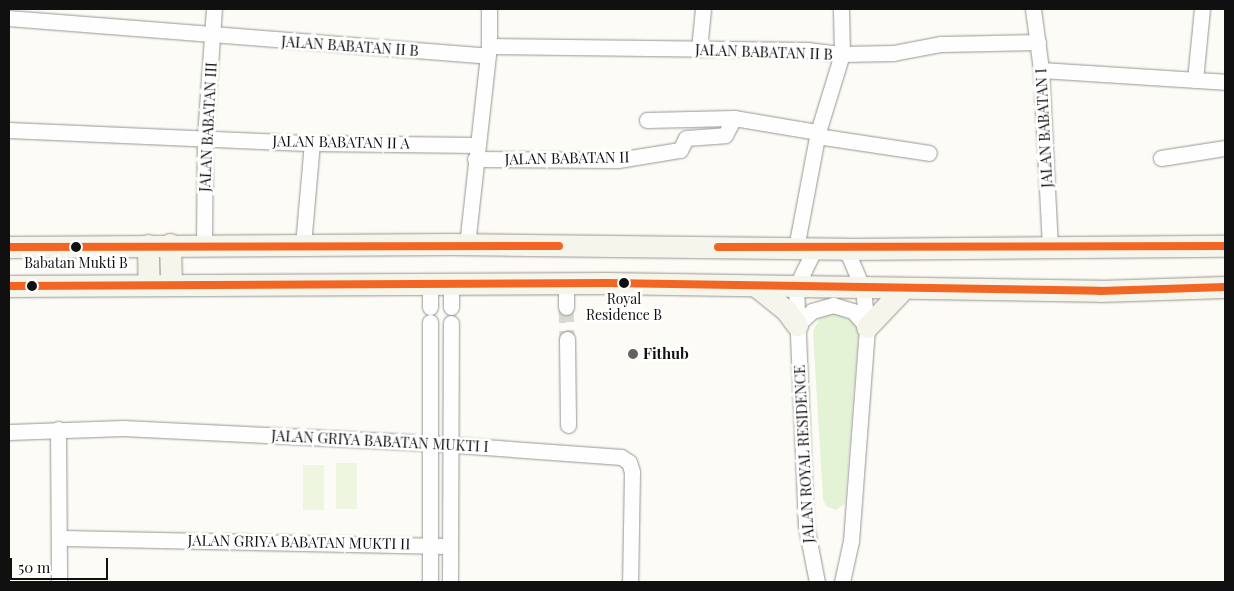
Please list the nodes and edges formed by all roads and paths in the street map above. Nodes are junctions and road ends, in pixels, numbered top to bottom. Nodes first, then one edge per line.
1 (214, 9) edge
2 (489, 9) edge
3 (702, 9) edge
4 (842, 9) edge
5 (1033, 9) edge
6 (1202, 9) edge
7 (9, 18) edge
8 (213, 34) junction
9 (1038, 42) junction
10 (699, 49) junction
11 (488, 51) junction
12 (835, 54) junction
13 (1041, 70) junction
14 (1195, 80) junction
15 (1225, 82) edge
16 (734, 118) junction
17 (647, 120) dead end
18 (9, 130) edge
19 (814, 132) junction
20 (205, 137) junction
21 (312, 142) junction
22 (1225, 148) edge
23 (476, 152) junction
24 (929, 154) dead end
25 (1161, 158) dead end
26 (204, 245) junction
27 (302, 245) junction
28 (467, 245) junction
29 (1225, 246) edge
30 (9, 247) edge
31 (1050, 247) junction
32 (847, 250) junction
33 (807, 251) junction
34 (149, 264) junction
35 (170, 264) junction
36 (566, 283) junction
37 (440, 284) junction
38 (797, 284) junction
39 (9, 286) edge
40 (756, 286) junction
41 (862, 286) junction
42 (1225, 287) edge
43 (902, 290) junction
44 (430, 307) dead end
45 (451, 307) dead end
46 (566, 307) tunnel mouth
47 (797, 326) junction
48 (867, 327) junction
49 (566, 339) tunnel mouth
50 (568, 425) dead end
51 (58, 429) junction
52 (9, 432) edge
53 (430, 443) junction
54 (450, 445) junction
55 (59, 538) junction
56 (430, 545) junction
57 (450, 546) junction
58 (59, 582) edge
59 (430, 582) edge
60 (450, 582) edge
61 (630, 582) edge
62 (817, 582) edge
63 (842, 582) edge

1 - 8 street, JALAN BABATAN III
2 - 11 street
3 - 10 street
4 - 12 street, JALAN ROYAL RESIDENCE
5 - 9 street, JALAN BABATAN I
6 - 14 street
7 - 8 street, JALAN BABATAN II B
8 - 11 street, JALAN BABATAN II B
8 - 20 street, JALAN BABATAN III
9 - 12 street, JALAN BABATAN II B
9 - 13 street, JALAN BABATAN I
10 - 11 street, JALAN BABATAN II B
10 - 12 street, JALAN BABATAN II B
11 - 23 street
12 - 19 street, JALAN ROYAL RESIDENCE
13 - 14 street
13 - 31 street, JALAN BABATAN I
14 - 15 street
16 - 17 street
16 - 19 street
16 - 23 street, JALAN BABATAN II
18 - 20 street, JALAN BABATAN II A
19 - 24 street
19 - 33 street, JALAN ROYAL RESIDENCE
20 - 21 street, JALAN BABATAN II A
20 - 26 street, JALAN BABATAN III
21 - 23 street, JALAN BABATAN II A
21 - 27 street
22 - 25 street
23 - 28 street
26 - 27 main road
26 - 35 main road
27 - 28 main road
28 - 33 main road
29 - 31 main road
30 - 34 main road
31 - 32 main road
32 - 33 main road
32 - 41 street
33 - 38 street, JALAN ROYAL RESIDENCE
34 - 35 main road
34 - 35 main road
34 - 39 main road
35 - 37 main road
36 - 37 main road
36 - 40 main road
36 - 46 street
37 - 44 street
37 - 45 street
38 - 40 main road
38 - 41 main road
38 - 47 street, JALAN ROYAL RESIDENCE
40 - 47 main road
41 - 43 main road
41 - 48 street
42 - 43 main road
43 - 48 main road
47 - 48 street
47 - 62 street, JALAN ROYAL RESIDENCE
48 - 63 street
49 - 50 street
51 - 52 street, JALAN GRIYA BABATAN MUKTI I
51 - 53 street, JALAN GRIYA BABATAN MUKTI I
51 - 55 street
53 - 54 street, JALAN GRIYA BABATAN MUKTI I
53 - 54 street
53 - 56 street
54 - 57 street
54 - 61 street, JALAN GRIYA BABATAN MUKTI I
55 - 56 street, JALAN GRIYA BABATAN MUKTI II
55 - 58 street
56 - 57 street, JALAN GRIYA BABATAN MUKTI II
56 - 59 street
57 - 60 street

